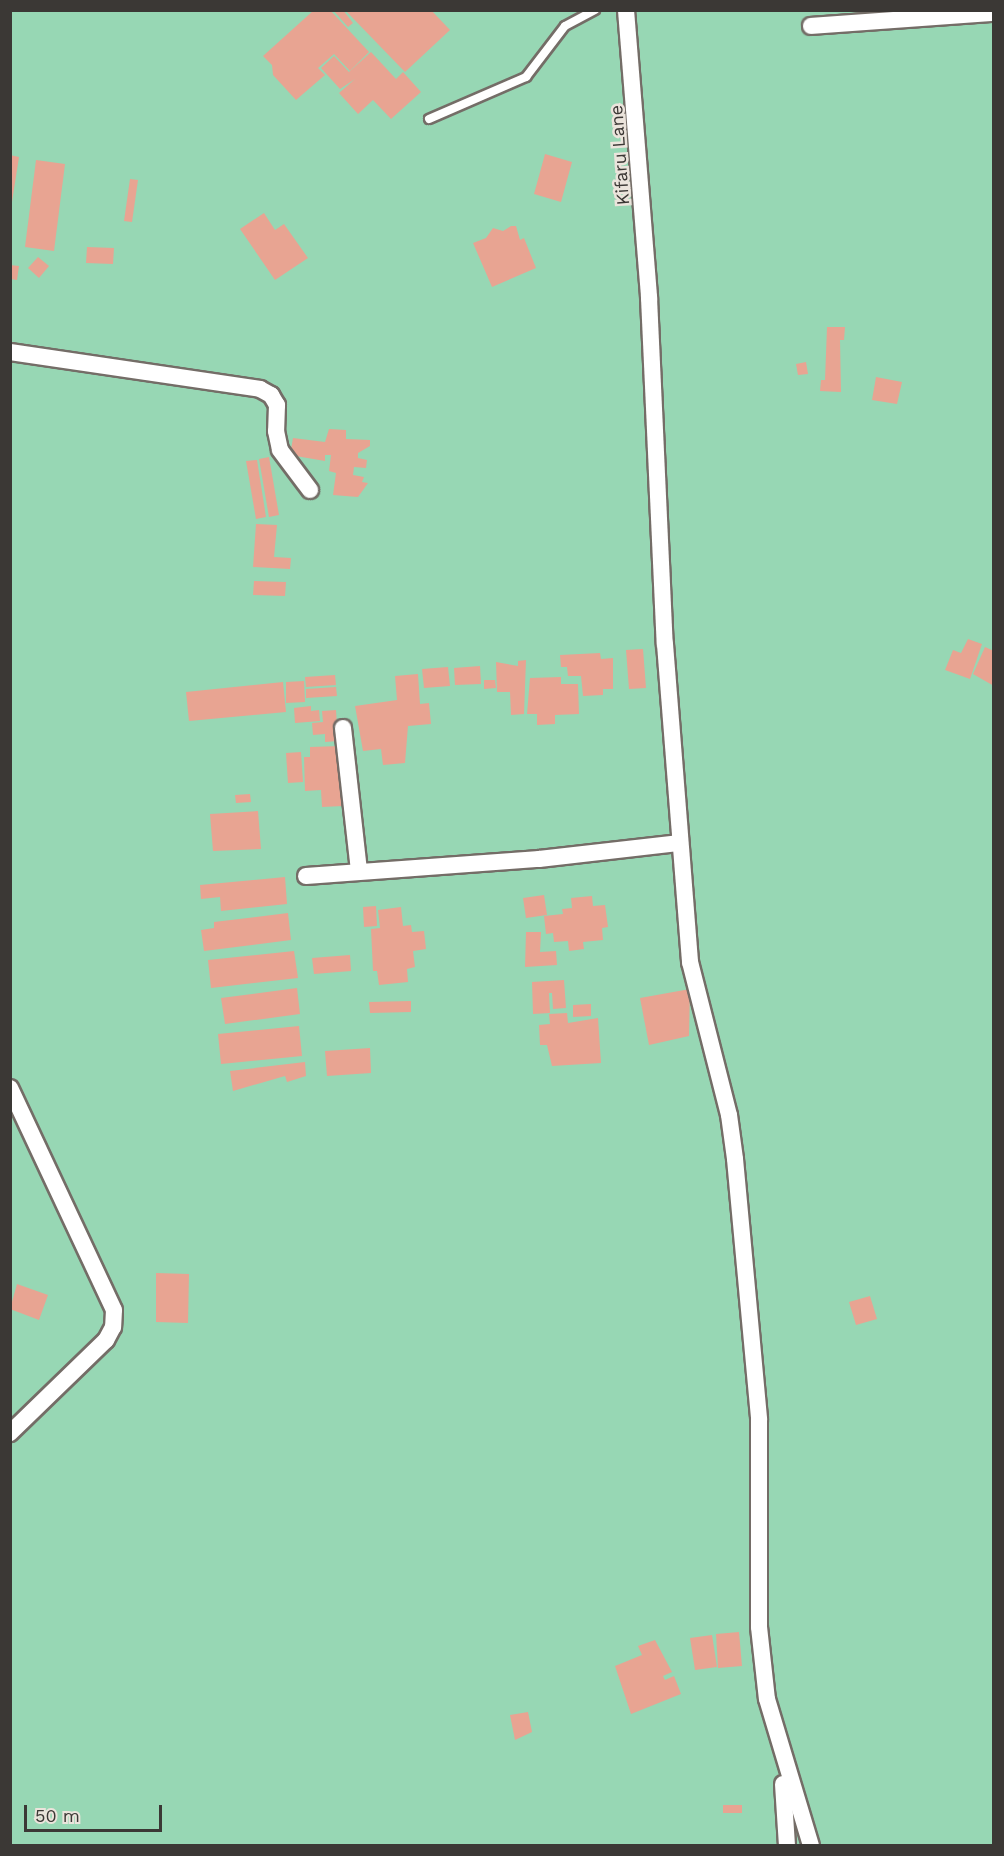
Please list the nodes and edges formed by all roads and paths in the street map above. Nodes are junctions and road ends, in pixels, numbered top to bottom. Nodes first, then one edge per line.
1 (595, 10) edge
2 (626, 10) edge
3 (993, 13) edge
4 (812, 26) dead end
5 (429, 119) dead end
6 (10, 352) edge
7 (310, 489) dead end
8 (343, 728) dead end
9 (680, 843) junction
10 (359, 871) junction
11 (306, 876) dead end
12 (10, 1088) edge
13 (10, 1432) edge
14 (779, 1743) junction
15 (787, 1845) edge
16 (811, 1845) edge

1 - 5 lane
2 - 9 street, Kifaru Lane
3 - 4 street
6 - 7 street
8 - 10 street
9 - 10 street
9 - 14 street, Kifaru Lane
10 - 11 street
12 - 13 street
14 - 15 street
14 - 16 street

